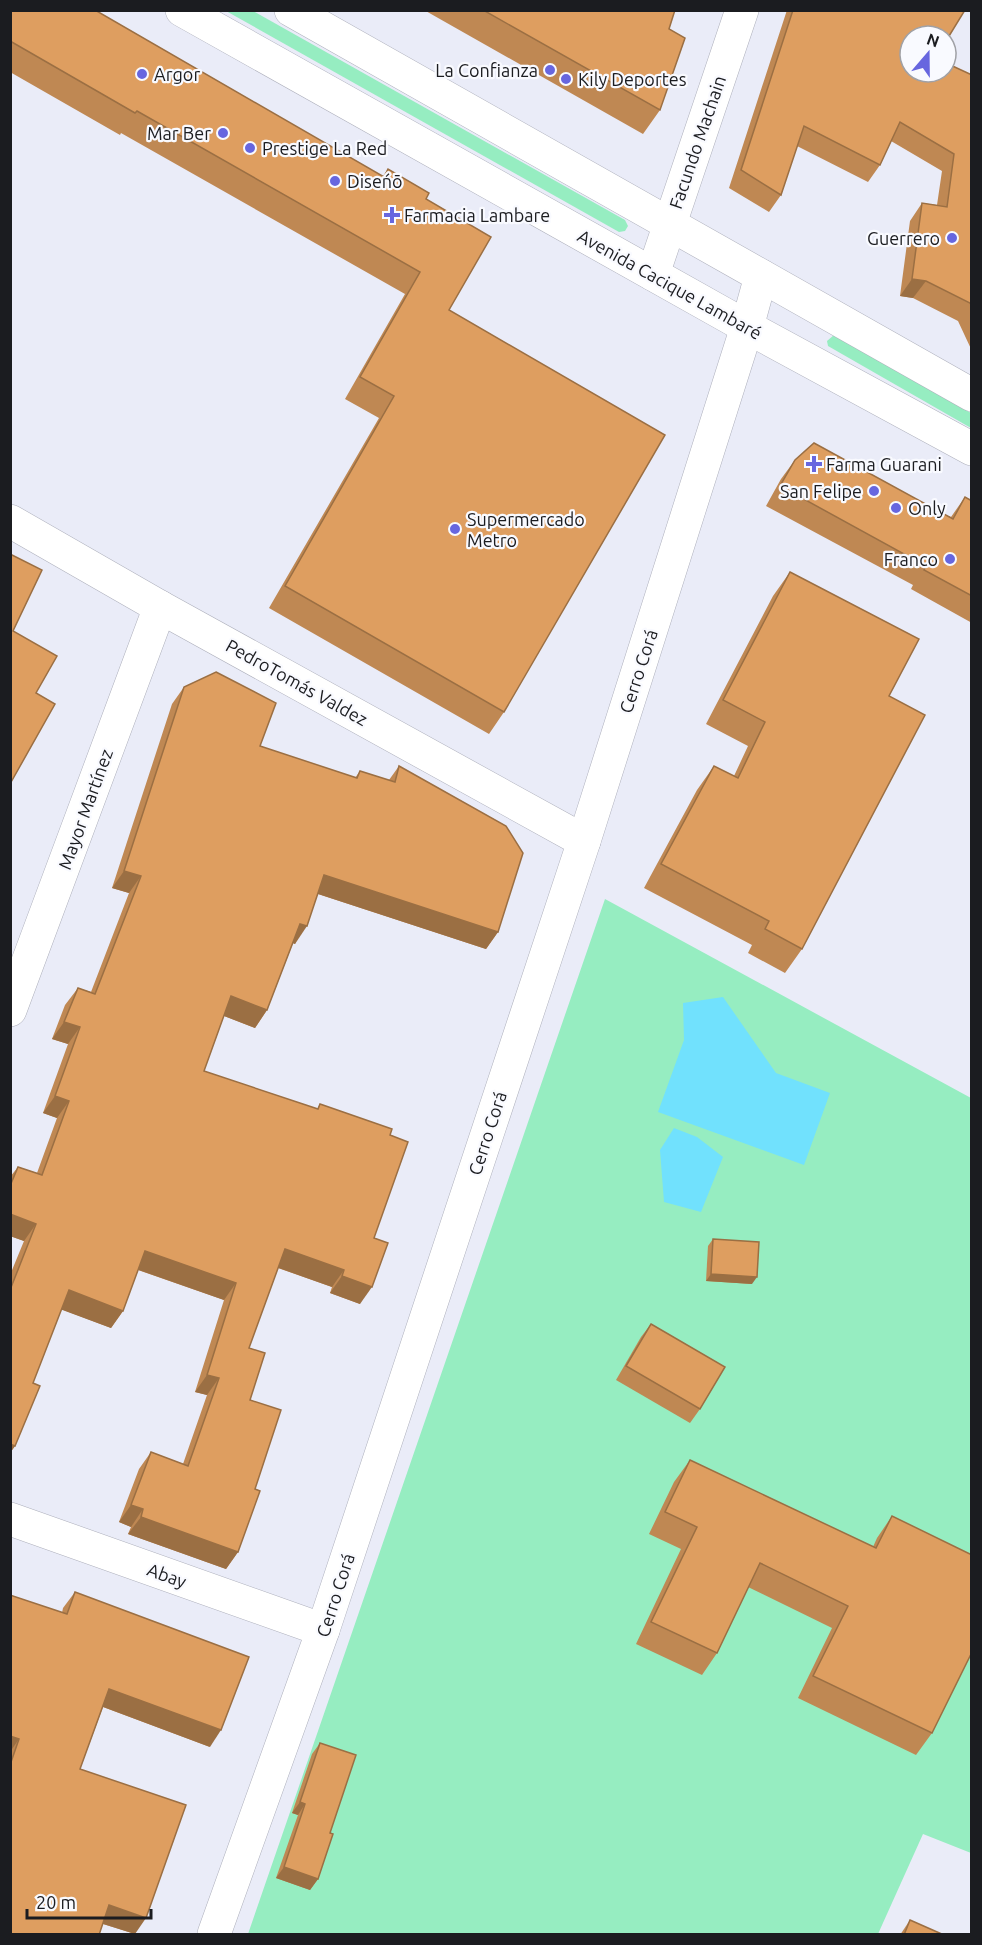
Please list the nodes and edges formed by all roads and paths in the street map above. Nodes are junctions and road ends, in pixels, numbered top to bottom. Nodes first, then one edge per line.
1 (182, 10) edge
2 (291, 10) edge
3 (742, 10) edge
4 (669, 225) junction
5 (653, 274) junction
6 (761, 276) junction
7 (747, 327) junction
8 (972, 396) edge
9 (972, 448) edge
10 (10, 521) edge
11 (160, 607) junction
12 (584, 841) junction
13 (10, 1010) edge
14 (10, 1519) edge
15 (324, 1630) junction
16 (214, 1935) edge

1 - 5 street, Avenida Cacique Lambaré
2 - 4 street
3 - 4 street, Facundo Machain
4 - 5 street, Facundo Machain
4 - 6 street
5 - 7 street, Avenida Cacique Lambaré
6 - 7 street
6 - 8 street
7 - 9 street, Avenida Cacique Lambaré
7 - 12 street, Cerro Corá
10 - 11 street, PedroTomás Valdez
11 - 12 street, PedroTomás Valdez
11 - 13 street, Mayor Martínez
12 - 15 street, Cerro Corá
14 - 15 street, Abay
15 - 16 street, Cerro Corá

